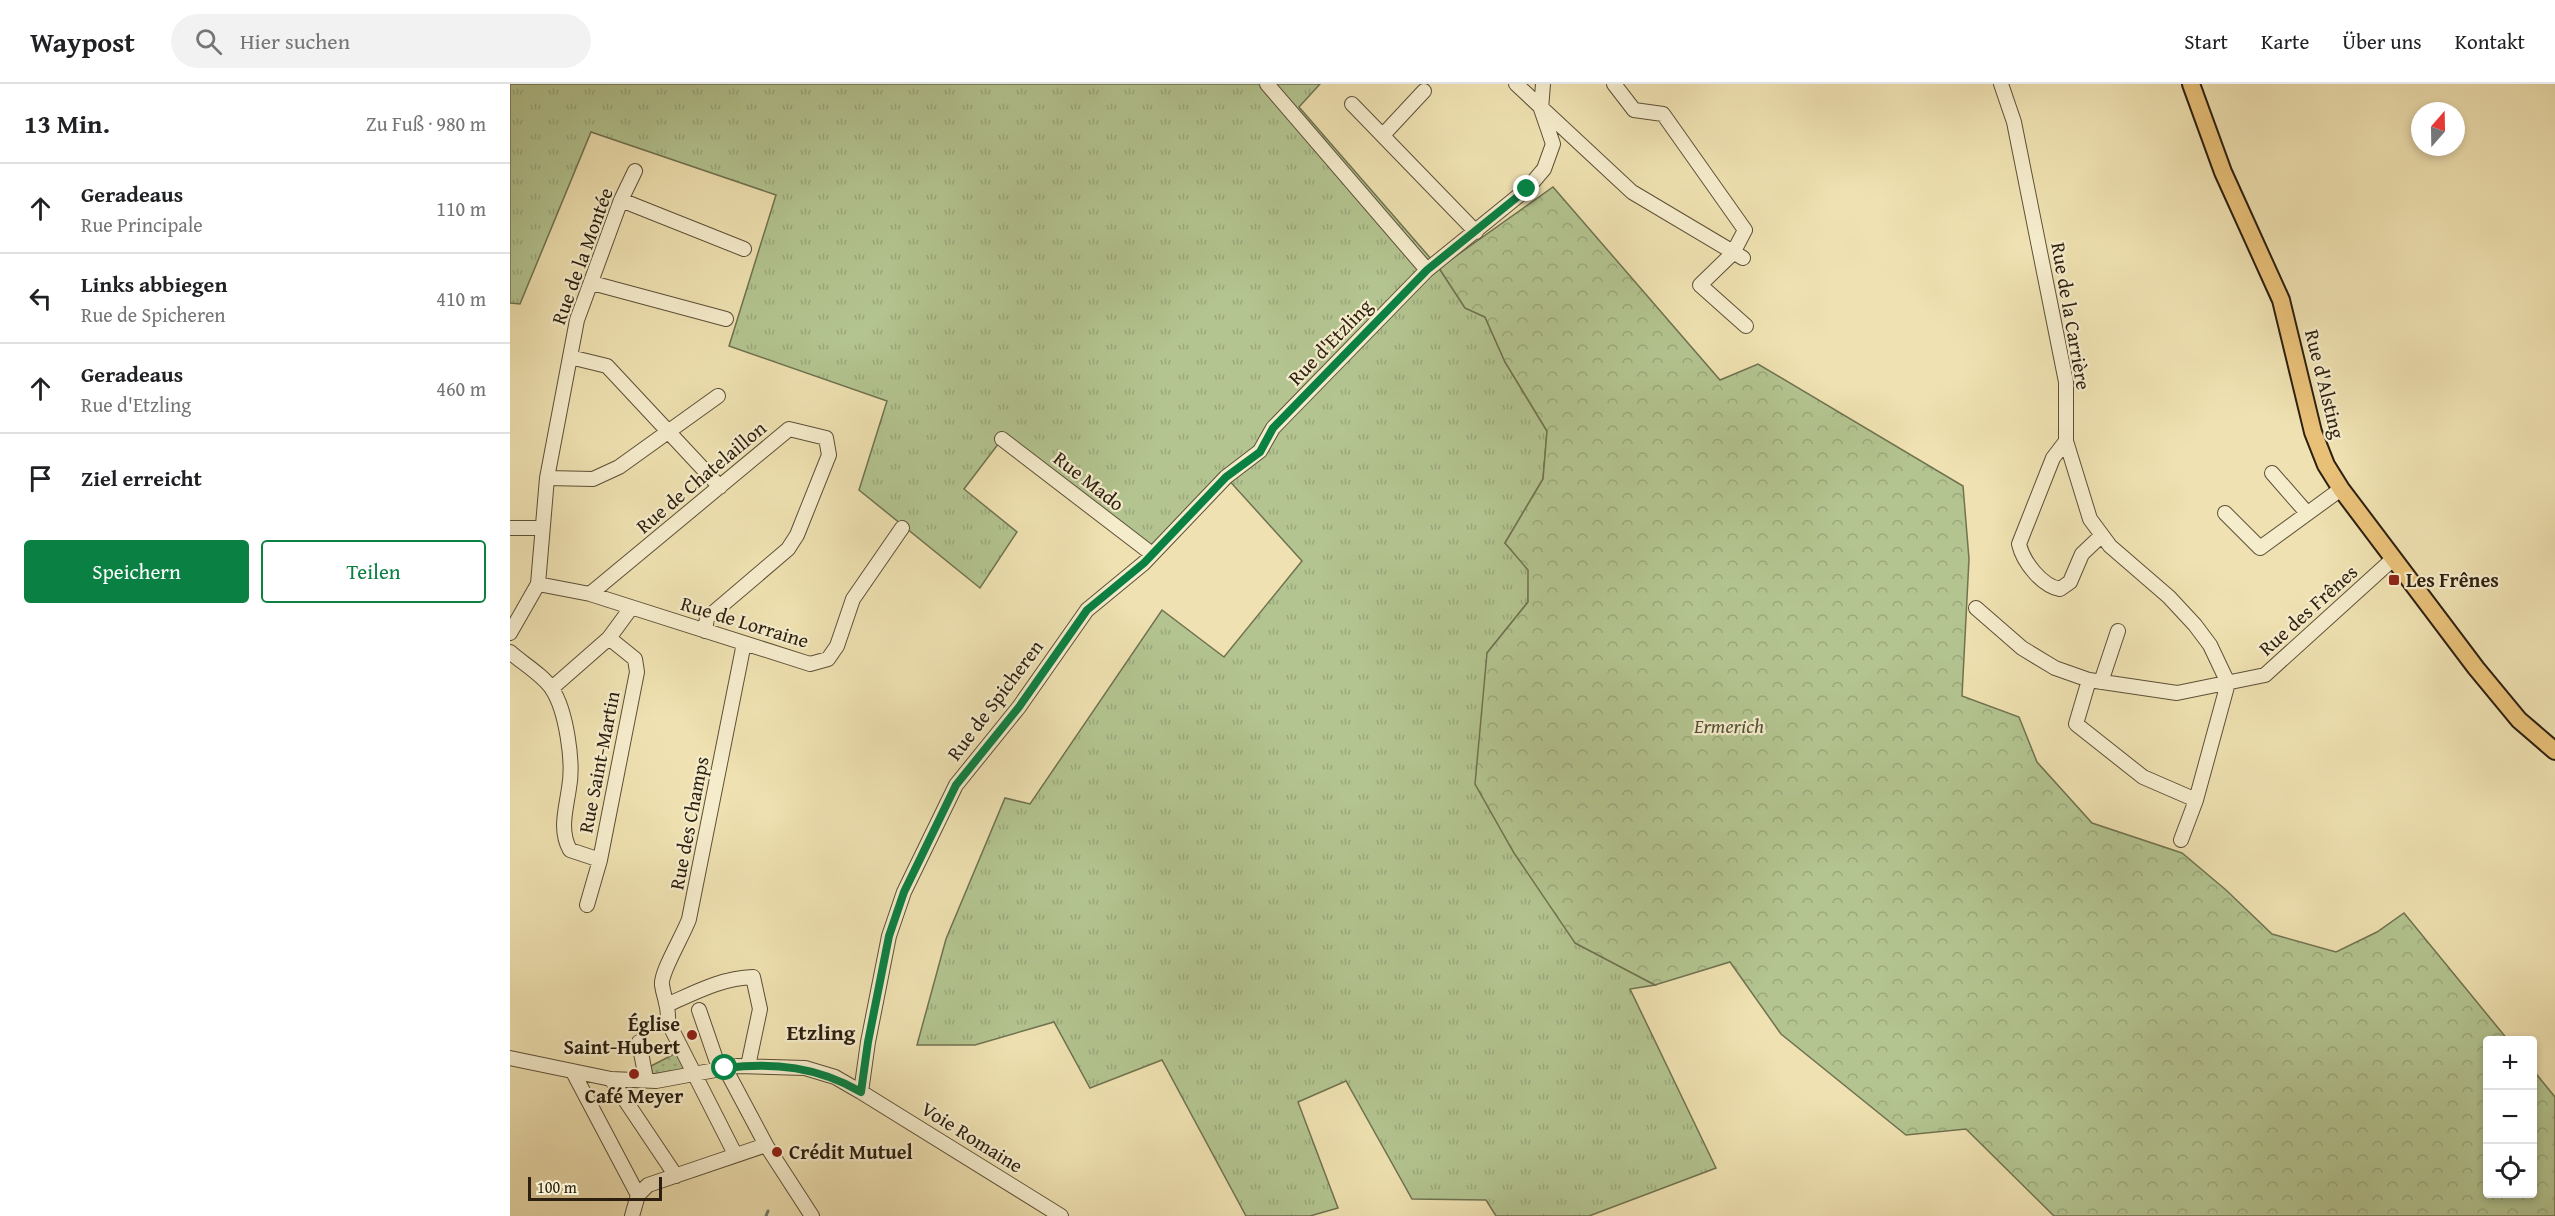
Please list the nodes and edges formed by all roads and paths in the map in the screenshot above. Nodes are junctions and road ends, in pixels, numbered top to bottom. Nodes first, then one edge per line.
1 (1267, 84) edge
2 (1516, 84) edge
3 (1543, 84) edge
4 (1614, 84) edge
5 (2001, 84) edge
6 (2191, 84) edge
7 (1425, 91) dead end
8 (1352, 104) dead end
9 (1541, 109) junction
10 (1383, 135) junction
11 (635, 171) dead end
12 (621, 200) junction
13 (1476, 232) junction
14 (744, 249) dead end
15 (1738, 255) junction
16 (1427, 270) junction
17 (592, 283) junction
18 (726, 319) dead end
19 (1746, 326) dead end
20 (570, 357) junction
21 (718, 396) dead end
22 (669, 431) junction
23 (1002, 439) dead end
24 (2066, 441) junction
25 (2272, 472) dead end
26 (547, 478) junction
27 (720, 487) junction
28 (2341, 489) junction
29 (2225, 513) dead end
30 (2307, 513) junction
31 (510, 528) edge
32 (542, 528) junction
33 (902, 528) dead end
34 (2102, 535) junction
35 (1152, 554) junction
36 (2393, 559) junction
37 (538, 584) junction
38 (590, 594) junction
39 (631, 608) junction
40 (1976, 608) dead end
41 (1087, 610) joint
42 (705, 631) junction
43 (2118, 631) dead end
44 (510, 633) edge
45 (609, 638) junction
46 (744, 644) junction
47 (510, 652) edge
48 (2095, 681) junction
49 (2228, 682) junction
50 (552, 688) junction
51 (2555, 751) edge
52 (2196, 800) junction
53 (2181, 840) dead end
54 (600, 860) junction
55 (587, 905) dead end
56 (669, 1004) junction
57 (699, 1010) dead end
58 (639, 1042) dead end
59 (510, 1058) edge
60 (748, 1066) junction
61 (722, 1068) junction
62 (573, 1072) junction
63 (693, 1075) junction
64 (611, 1079) junction
65 (646, 1079) junction
66 (861, 1092) junction
67 (766, 1145) junction
68 (735, 1154) junction
69 (676, 1176) junction
70 (638, 1195) junction
71 (632, 1216) edge
72 (812, 1216) edge
73 (1061, 1216) edge

1 - 16 street
2 - 9 street
3 - 9 street, Rue d'Etzling
4 - 15 street
5 - 24 street, Rue de la Carrière
6 - 28 main road, Rue d'Alsting
7 - 10 street
8 - 10 street
9 - 13 street, Rue d'Etzling
9 - 15 street
10 - 13 street
11 - 12 street, Rue de la Montée
12 - 14 street
12 - 17 street, Rue de la Montée
13 - 16 street, Rue d'Etzling
15 - 19 street
16 - 35 street, Rue d'Etzling
17 - 18 street
17 - 20 street, Rue de la Montée
20 - 22 street
20 - 26 street, Rue de la Montée
21 - 22 street
22 - 26 street
22 - 27 street
23 - 35 street, Rue Mado
24 - 34 street, Rue de la Carrière
24 - 34 street
25 - 30 street
26 - 32 street, Rue de la Montée
27 - 38 street, Rue de Chatelaillon
27 - 42 street, Rue de Chatelaillon
28 - 30 street
28 - 36 main road, Rue d'Alsting
29 - 30 street
31 - 32 street
32 - 37 street, Rue de la Montée
33 - 46 street, Rue de Lorraine
34 - 49 street, Rue de la Carrière
35 - 41 street, Rue d'Etzling
36 - 49 street, Rue des Frênes
36 - 51 main road, Rue d'Alsting
37 - 38 street, Rue de Lorraine
37 - 44 street, Rue de la Montée
38 - 39 street, Rue de Lorraine
39 - 42 street, Rue de Lorraine
39 - 45 street
40 - 48 street, Rue des Frênes
41 - 66 street, Rue de Spicheren
42 - 46 street, Rue de Lorraine
43 - 48 street
45 - 50 street
45 - 54 street, Rue Saint-Martin
46 - 56 street, Rue des Champs
47 - 50 street
48 - 49 street, Rue des Frênes
48 - 52 street
49 - 52 street
50 - 54 street
52 - 53 street
54 - 55 street, Rue Saint-Martin
56 - 60 street
56 - 63 street, Rue des Champs
57 - 61 street
58 - 65 street
59 - 62 street, Voie Romaine
60 - 61 street, Voie Romaine
60 - 66 street, Voie Romaine
61 - 63 street, Voie Romaine
61 - 67 street
62 - 64 street, Voie Romaine
62 - 70 street
63 - 65 street, Voie Romaine
63 - 68 street, Rue des Champs
64 - 65 street, Voie Romaine
64 - 69 street
66 - 73 street, Voie Romaine
67 - 68 street
67 - 72 street
68 - 69 street
69 - 70 street
70 - 71 street

